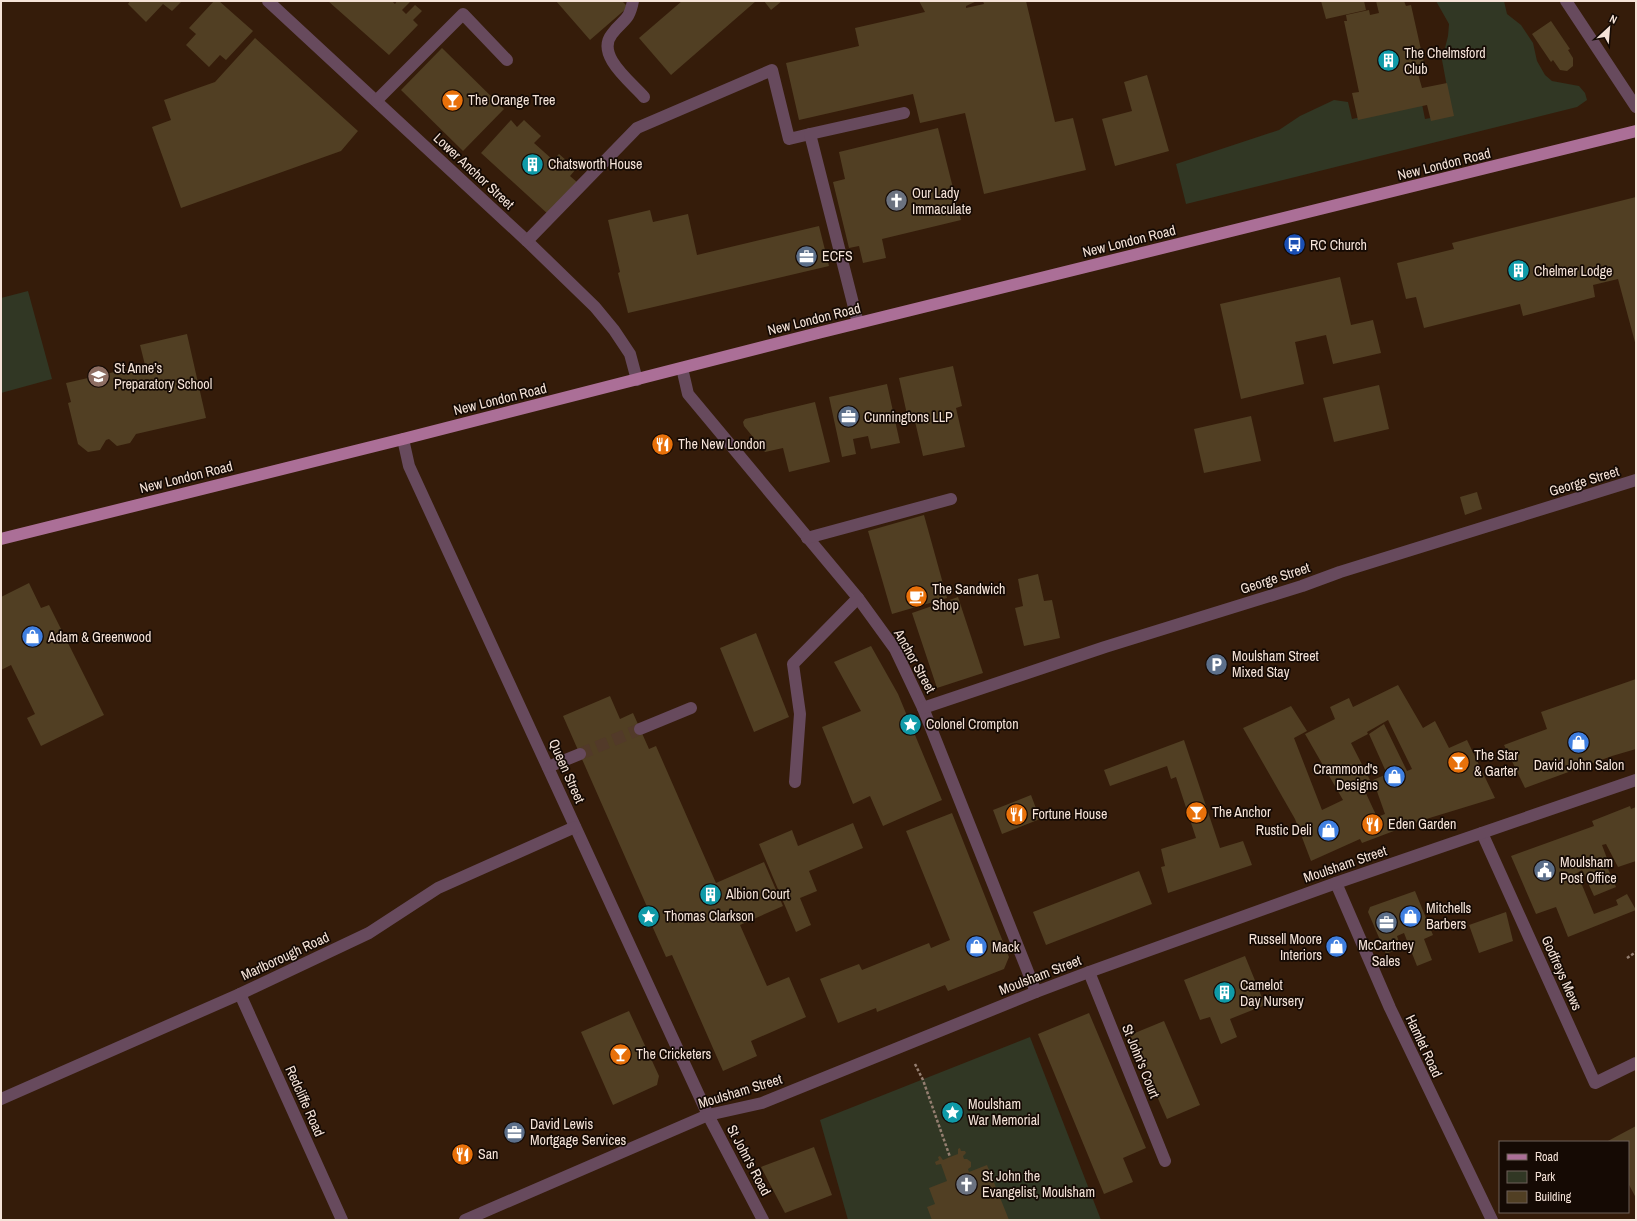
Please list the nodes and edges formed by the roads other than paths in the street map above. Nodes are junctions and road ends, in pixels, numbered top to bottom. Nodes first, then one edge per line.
1 (268, 1) edge
2 (633, 1) edge
3 (1566, 1) edge
4 (507, 60) dead end
5 (644, 97) dead end
6 (377, 100) junction
7 (1636, 107) edge
8 (904, 113) dead end
9 (1636, 132) edge
10 (810, 134) junction
11 (527, 241) junction
12 (858, 323) junction
13 (682, 368) junction
14 (637, 380) junction
15 (403, 439) junction
16 (1636, 480) edge
17 (952, 499) dead end
18 (807, 538) junction
19 (1, 540) edge
20 (858, 598) junction
21 (691, 708) dead end
22 (923, 708) junction
23 (640, 729) tunnel mouth
24 (580, 754) tunnel mouth
25 (548, 767) junction
26 (1636, 780) edge
27 (795, 782) dead end
28 (575, 827) junction
29 (1482, 834) junction
30 (1336, 883) junction
31 (1089, 972) junction
32 (1036, 992) junction
33 (240, 994) junction
34 (1636, 1063) edge
35 (1, 1099) edge
36 (708, 1114) junction
37 (1165, 1161) dead end
38 (342, 1220) edge
39 (465, 1220) edge
40 (763, 1220) edge
41 (1492, 1220) edge

1 - 6 street, Lower Anchor Street
2 - 5 street
3 - 7 street
4 - 6 street
6 - 11 street, Lower Anchor Street
8 - 10 street
9 - 12 main road, New London Road
10 - 11 street
10 - 12 street
11 - 14 street, Lower Anchor Street
12 - 13 main road, New London Road
13 - 14 main road, New London Road
13 - 18 street, Anchor Street
14 - 15 main road, New London Road
15 - 19 main road, New London Road
15 - 25 street, Queen Street
16 - 22 street, George Street
17 - 18 street
18 - 20 street, Anchor Street
20 - 22 street, Anchor Street
20 - 27 street
21 - 23 street
22 - 32 street, Anchor Street
24 - 25 street
25 - 28 street, Queen Street
26 - 29 street, Moulsham Street
28 - 33 street, Marlborough Road
28 - 36 street, Queen Street
29 - 30 street, Moulsham Street
29 - 34 street, Godfreys Mews
30 - 31 street, Moulsham Street
30 - 41 street, Hamlet Road
31 - 32 street, Moulsham Street
31 - 37 street, St John's Court
32 - 36 street, Moulsham Street
33 - 35 street, Marlborough Road
33 - 38 street, Redcliffe Road
36 - 39 street, Moulsham Street
36 - 40 street, St John's Road

